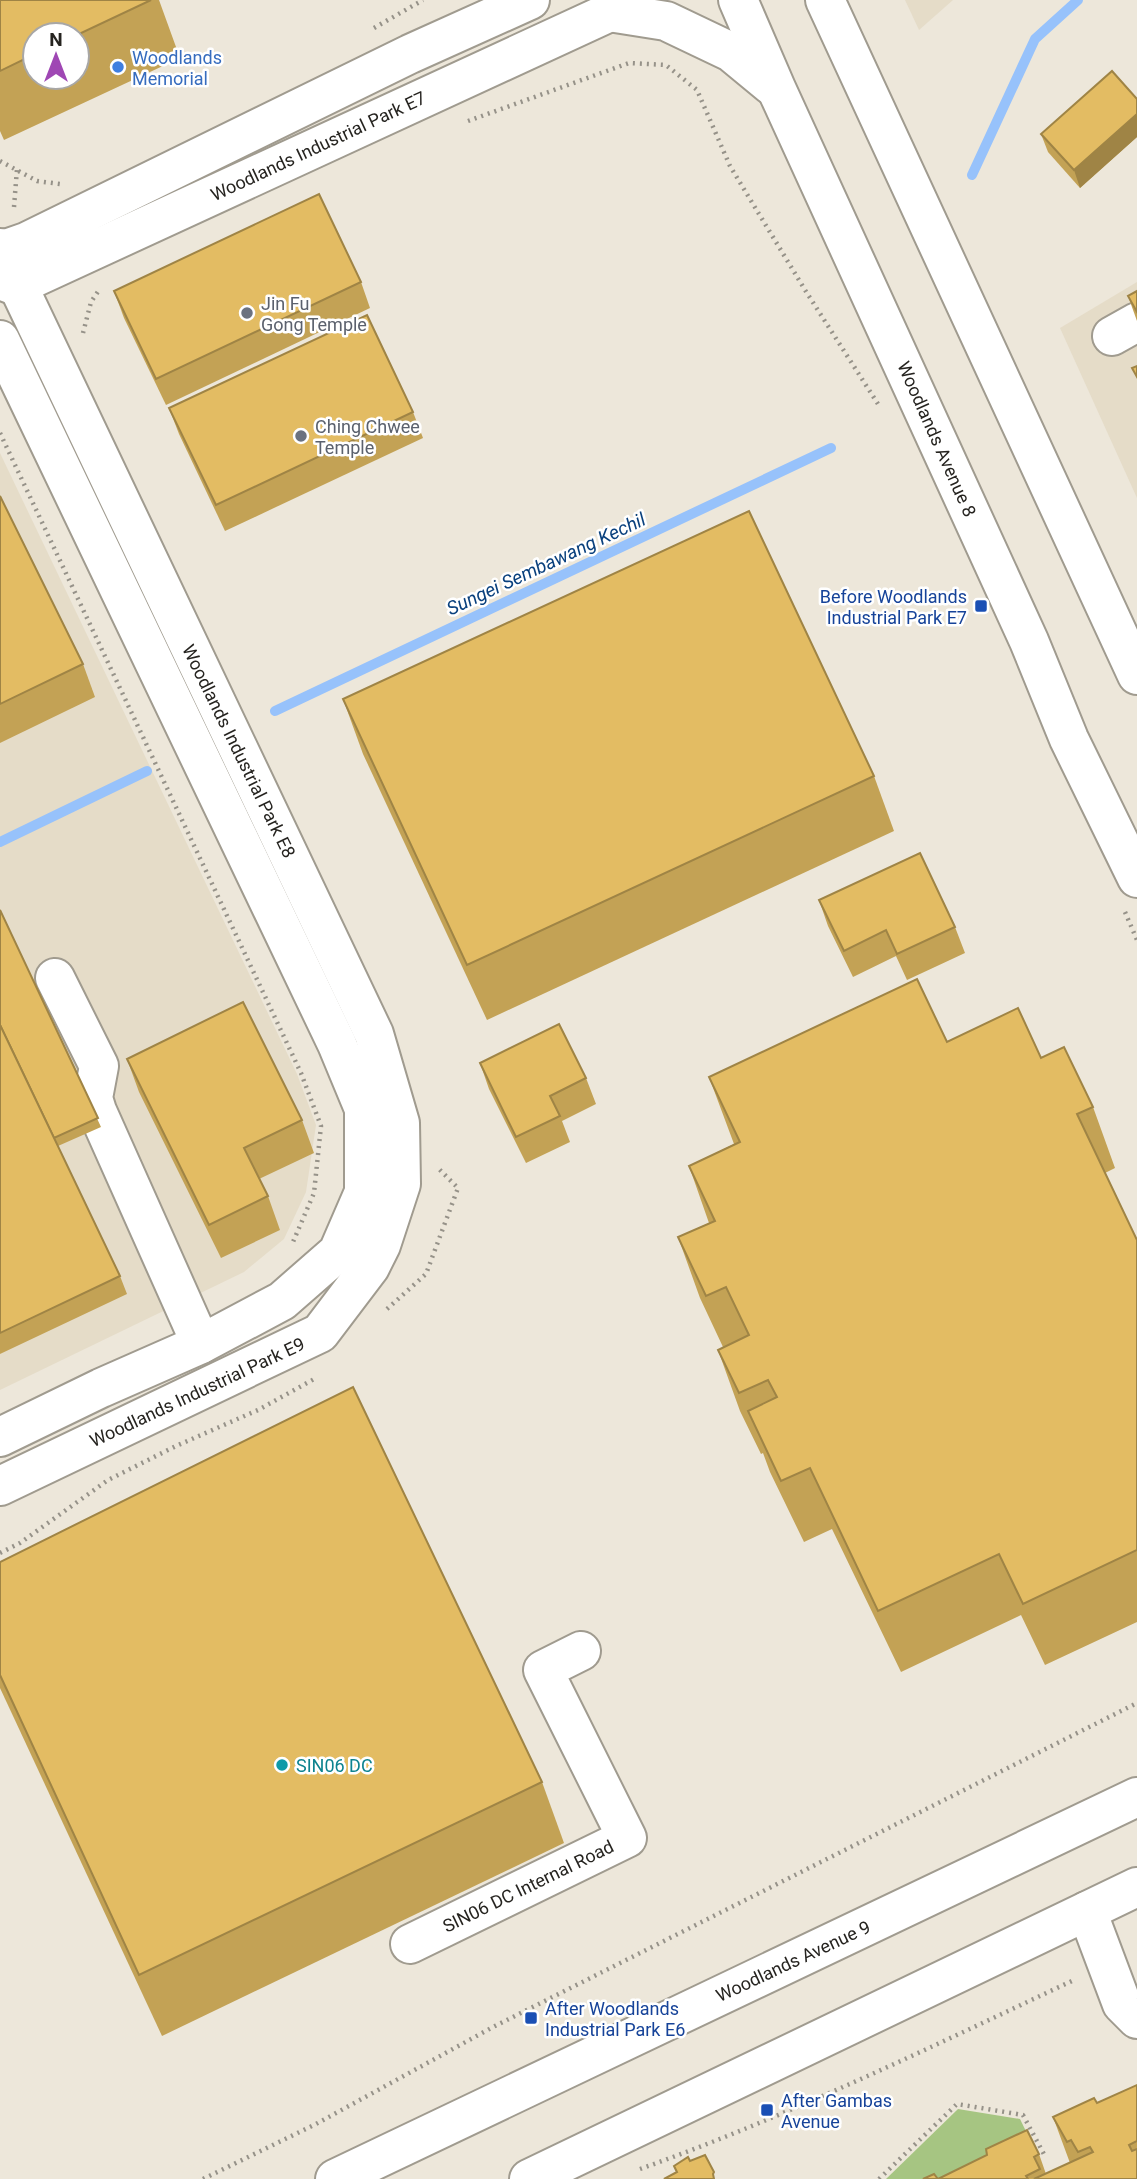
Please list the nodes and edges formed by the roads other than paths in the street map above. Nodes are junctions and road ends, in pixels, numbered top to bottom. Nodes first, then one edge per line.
1 (530, 0) edge
2 (738, 0) edge
3 (825, 0) edge
4 (623, 6) edge
5 (776, 88) junction
6 (0, 250) edge
7 (8, 283) edge
8 (0, 340) edge
9 (1137, 675) edge
10 (1129, 890) edge
11 (55, 978) dead end
12 (354, 1260) junction
13 (201, 1344) junction
14 (0, 1437) edge
15 (0, 1486) edge
16 (581, 1651) dead end
17 (1137, 1797) edge
18 (1137, 1888) edge
19 (1087, 1912) junction
20 (410, 1944) dead end
21 (1137, 2019) edge
22 (335, 2179) edge
23 (529, 2179) edge

1 - 6 street
2 - 5 street, Woodlands Avenue 8
3 - 9 street
4 - 5 street
4 - 7 street, Woodlands Industrial Park E7
5 - 10 street, Woodlands Avenue 8
6 - 7 street, Woodlands Industrial Park E8
7 - 12 street, Woodlands Industrial Park E8
8 - 12 street, Woodlands Industrial Park E8
11 - 13 street
12 - 13 street
12 - 15 street, Woodlands Industrial Park E9
13 - 14 street
16 - 20 street, SIN06 DC Internal Road
17 - 22 street, Woodlands Avenue 9
18 - 19 street
19 - 21 street
19 - 23 street

